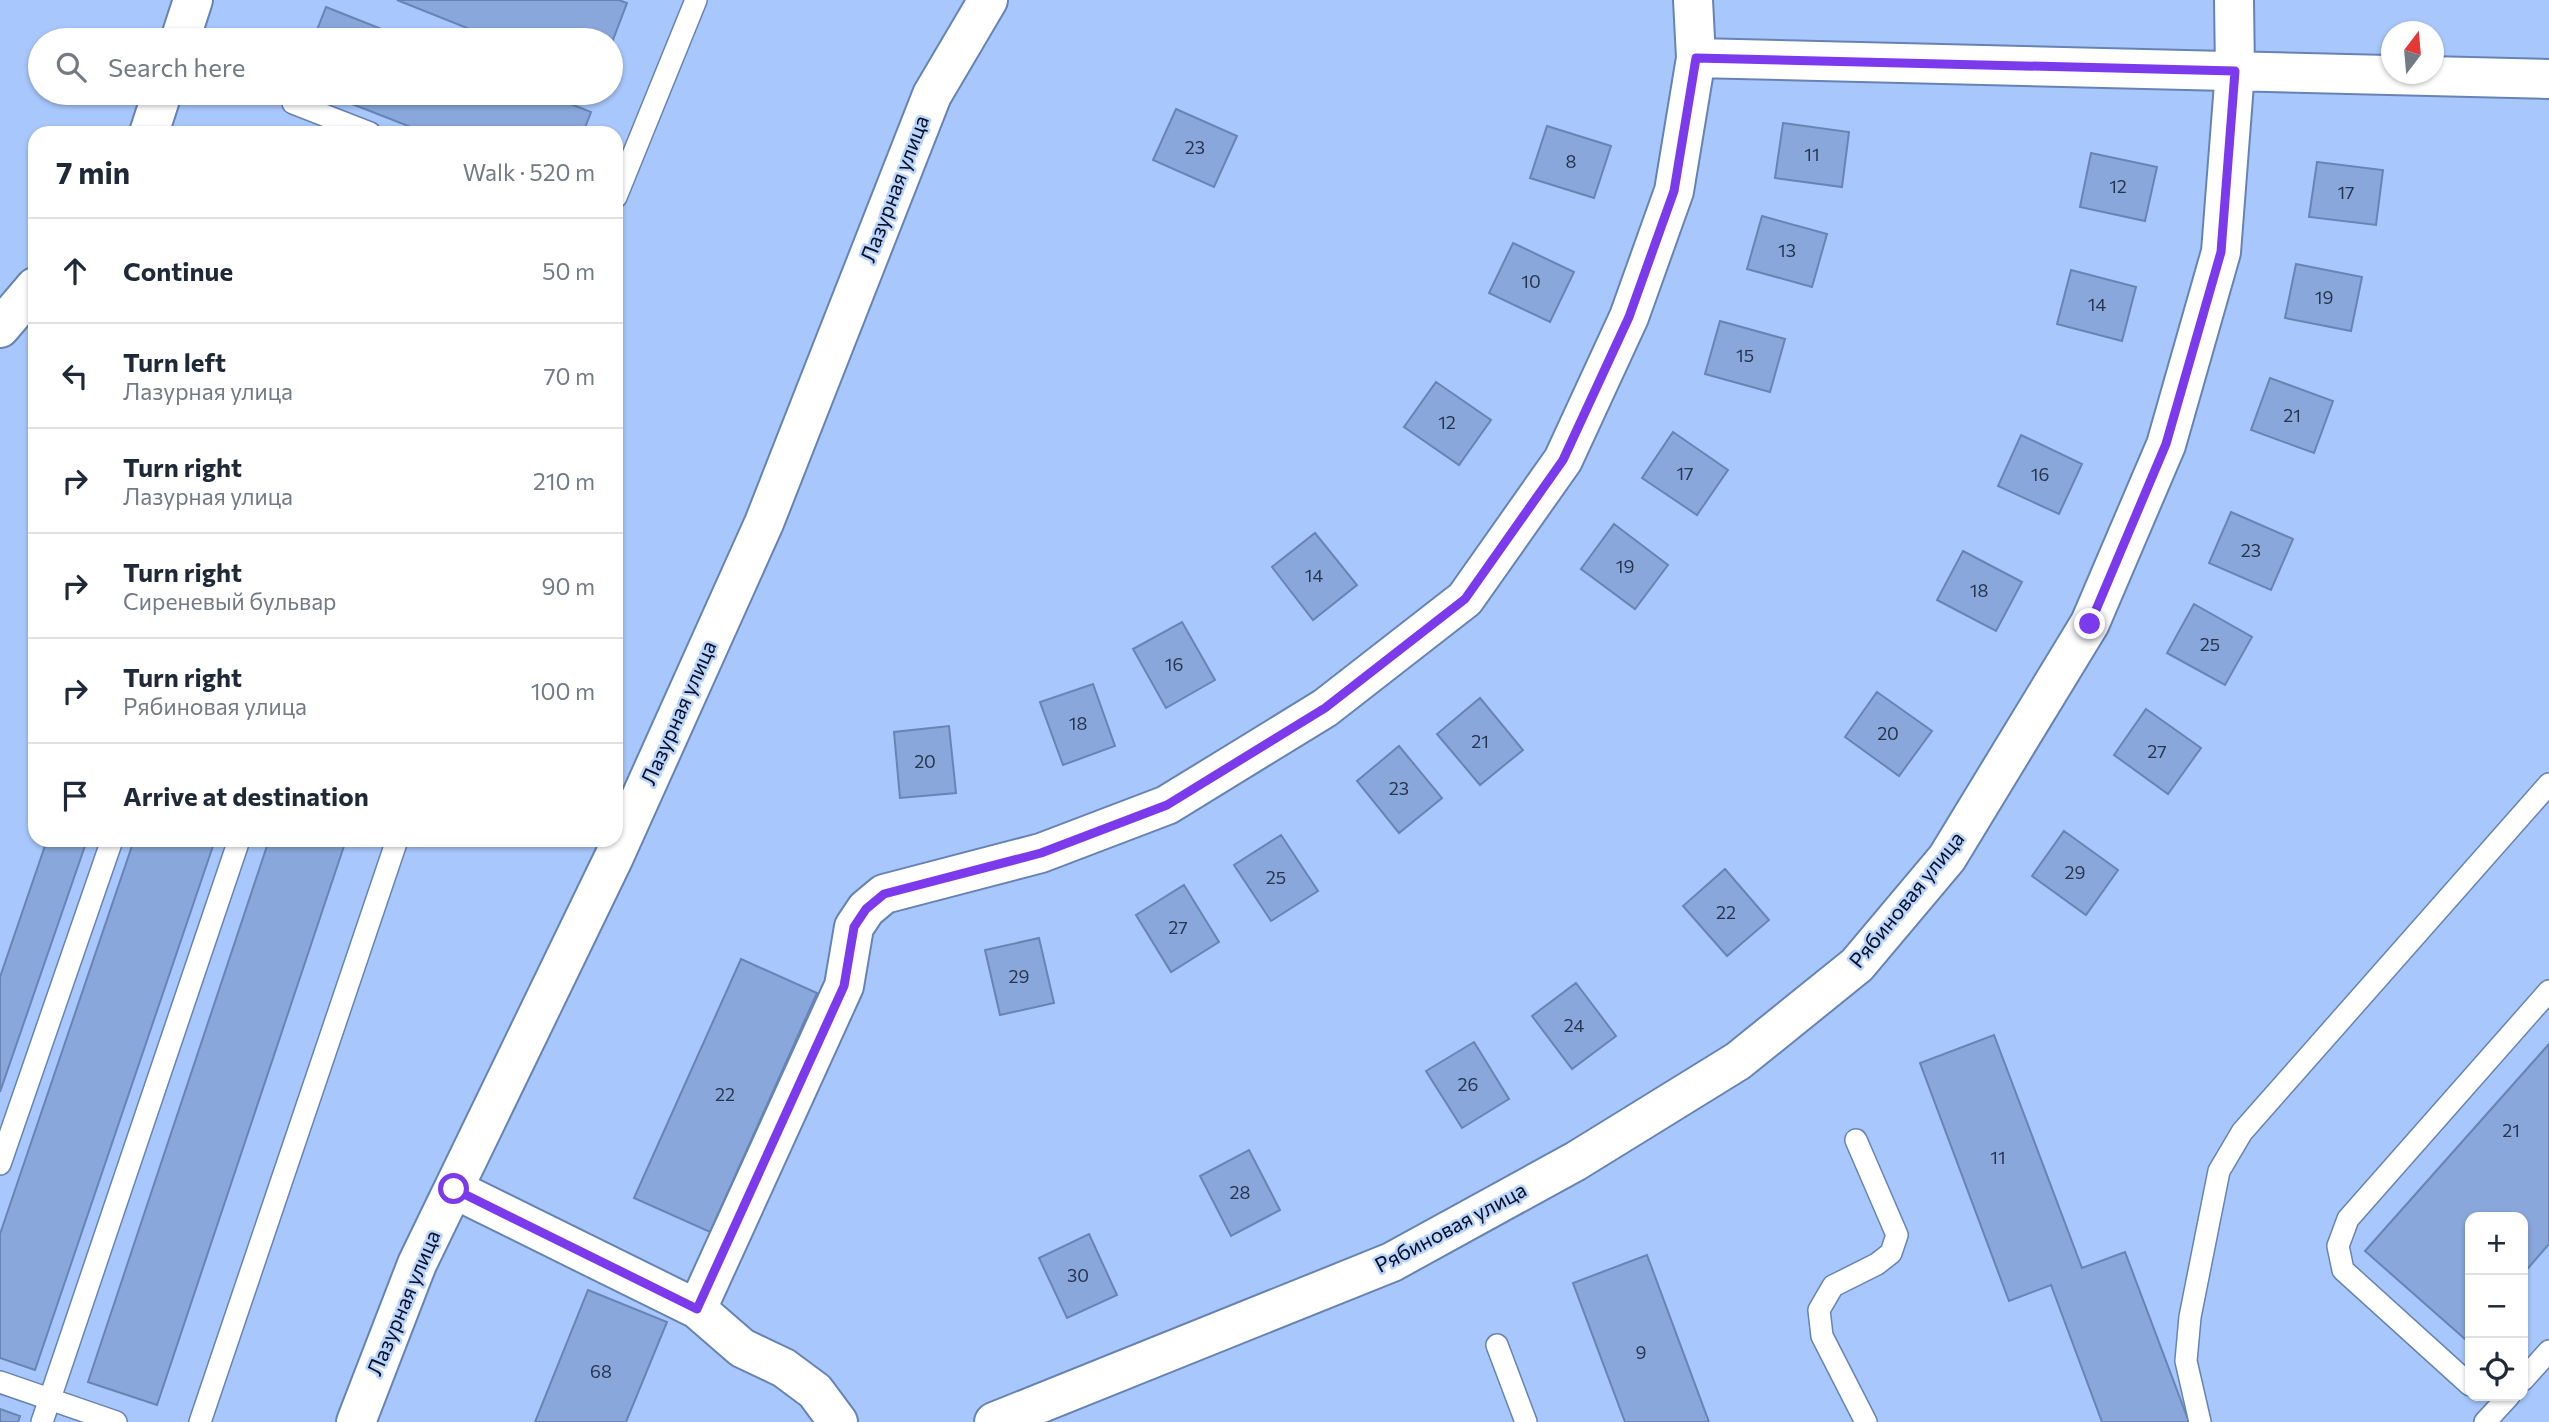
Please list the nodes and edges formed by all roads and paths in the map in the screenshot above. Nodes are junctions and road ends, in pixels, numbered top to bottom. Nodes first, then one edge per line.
1 (193, 0) edge
2 (696, 0) edge
3 (988, 0) edge
4 (1693, 0) edge
5 (2234, 0) edge
6 (184, 28) edge
7 (1696, 58) junction
8 (2235, 71) junction
9 (2549, 79) edge
10 (158, 105) edge
11 (298, 105) edge
12 (151, 126) edge
13 (349, 126) edge
14 (623, 180) edge
15 (28, 295) edge
16 (0, 328) edge
17 (2549, 784) edge
18 (623, 837) edge
19 (110, 847) edge
20 (237, 847) edge
21 (395, 847) edge
22 (618, 847) edge
23 (2549, 991) edge
24 (1856, 1140) dead end
25 (0, 1164) edge
26 (454, 1189) junction
27 (697, 1309) junction
28 (1497, 1345) dead end
29 (2549, 1351) edge
30 (2528, 1374) edge
31 (2465, 1380) edge
32 (0, 1382) edge
33 (50, 1399) junction
34 (42, 1422) edge
35 (116, 1422) edge
36 (200, 1422) edge
37 (356, 1422) edge
38 (838, 1422) edge
39 (994, 1422) edge
40 (1526, 1422) edge
41 (1866, 1422) edge
42 (2200, 1422) edge

1 - 6 street
2 - 14 lane
3 - 18 street, Лазурная улица
4 - 7 street
5 - 8 street, Рябиновая улица
7 - 8 street
7 - 27 street
8 - 9 street
8 - 39 street, Рябиновая улица
10 - 12 street
11 - 13 lane
15 - 16 street
17 - 42 lane
19 - 25 lane
20 - 33 lane
21 - 36 lane
22 - 26 street, Лазурная улица
23 - 31 lane
24 - 41 lane
26 - 27 street
26 - 37 street, Лазурная улица
27 - 38 street
28 - 40 lane
29 - 30 lane
32 - 33 lane
33 - 34 lane
33 - 35 lane

